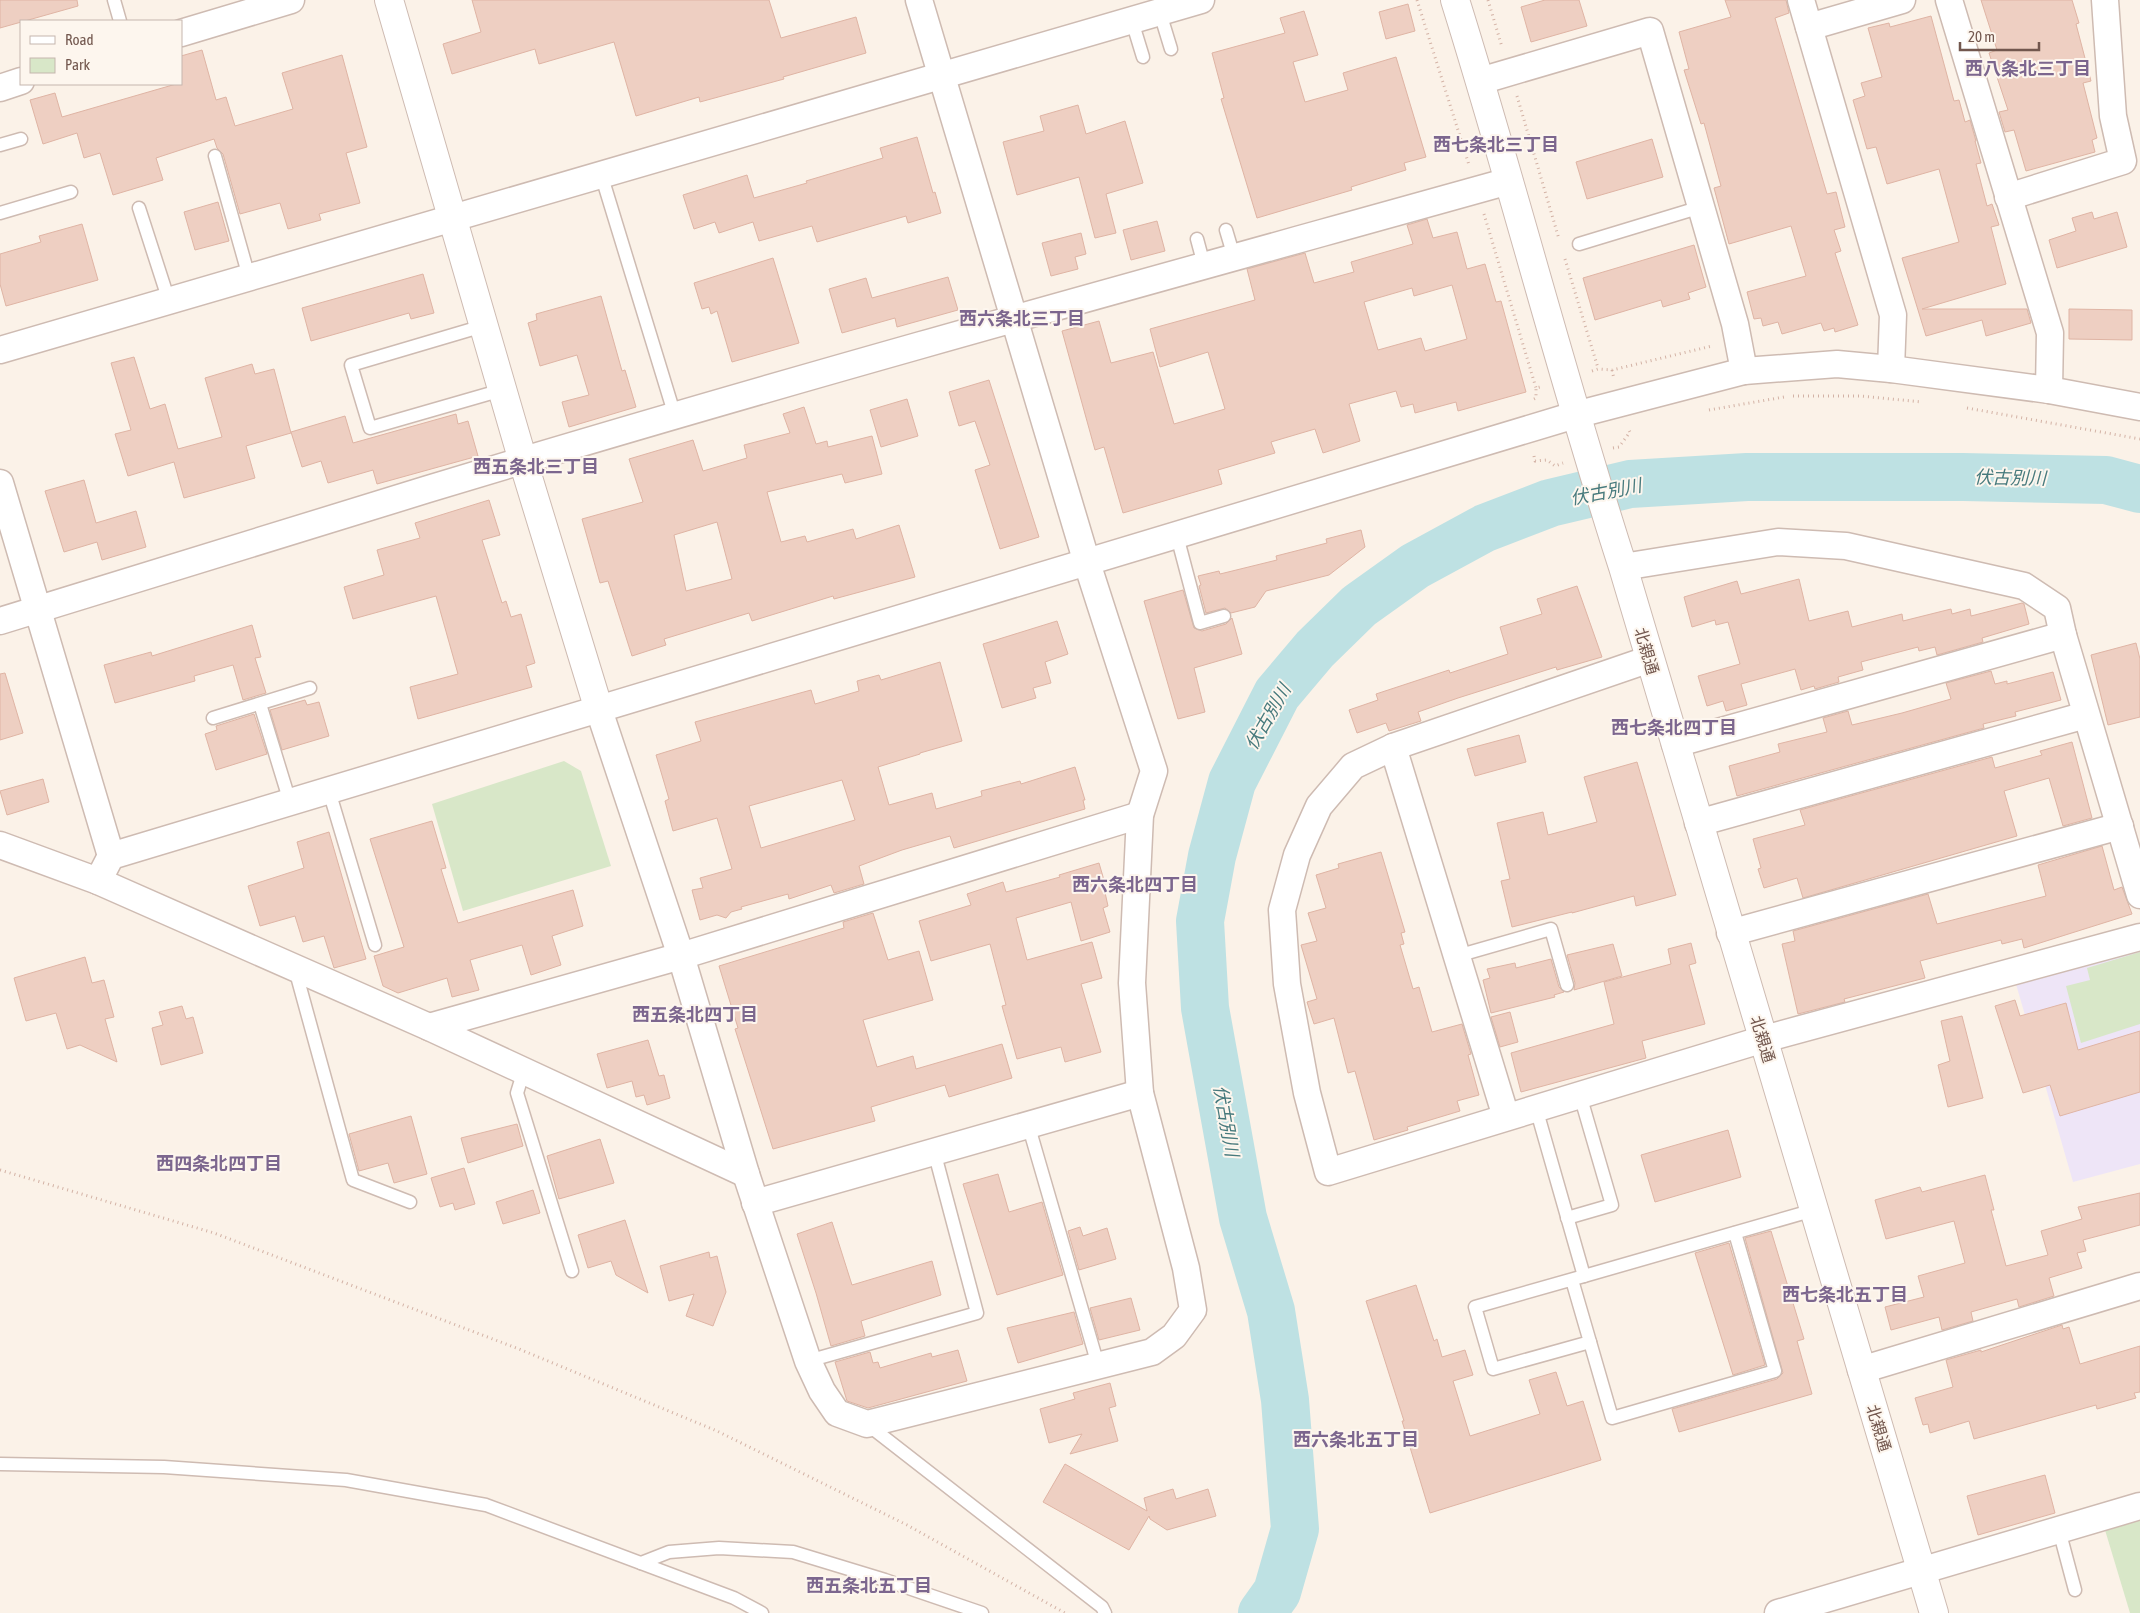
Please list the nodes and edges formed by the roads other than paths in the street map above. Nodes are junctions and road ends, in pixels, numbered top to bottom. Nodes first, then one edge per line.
1 (114, 0) edge
2 (291, 0) edge
3 (389, 0) edge
4 (919, 0) edge
5 (1201, 0) edge
6 (1455, 0) edge
7 (1801, 0) edge
8 (1902, 0) edge
9 (1948, 0) edge
10 (2105, 0) edge
11 (1160, 12) junction
12 (120, 20) edge
13 (1132, 21) junction
14 (1809, 27) junction
15 (182, 33) edge
16 (1171, 49) dead end
17 (1143, 58) dead end
18 (942, 76) junction
19 (1480, 81) junction
20 (20, 82) edge
21 (0, 88) edge
22 (21, 140) dead end
23 (0, 145) edge
24 (215, 156) dead end
25 (601, 174) junction
26 (1509, 181) junction
27 (71, 192) dead end
28 (2008, 197) junction
29 (1701, 207) junction
30 (139, 208) dead end
31 (0, 213) edge
32 (452, 217) junction
33 (1226, 230) dead end
34 (1197, 239) dead end
35 (1580, 244) dead end
36 (1234, 256) junction
37 (1204, 265) junction
38 (249, 277) junction
39 (168, 301) junction
40 (1014, 318) junction
41 (483, 326) junction
42 (0, 350) edge
43 (1891, 369) junction
44 (1744, 371) junction
45 (502, 390) junction
46 (2049, 390) junction
47 (2140, 407) edge
48 (1575, 415) junction
49 (675, 416) junction
50 (522, 461) junction
51 (0, 483) edge
52 (1177, 536) junction
53 (1087, 563) junction
54 (1623, 567) junction
55 (38, 609) junction
56 (1224, 616) dead end
57 (0, 621) edge
58 (2063, 635) junction
59 (1650, 659) junction
60 (310, 688) dead end
61 (260, 704) junction
62 (599, 710) junction
63 (2086, 714) junction
64 (213, 718) dead end
65 (1675, 744) junction
66 (1393, 747) junction
67 (329, 790) junction
68 (290, 802) junction
69 (1140, 815) junction
70 (1698, 823) junction
71 (2120, 826) junction
72 (0, 845) edge
73 (111, 856) junction
74 (98, 881) junction
75 (2140, 895) edge
76 (1730, 932) junction
77 (2140, 937) edge
78 (375, 945) dead end
79 (681, 956) junction
80 (1456, 956) junction
81 (294, 968) junction
82 (1567, 985) dead end
83 (429, 1027) junction
84 (1764, 1039) junction
85 (524, 1070) junction
86 (1140, 1093) junction
87 (1580, 1095) junction
88 (1536, 1108) junction
89 (1506, 1117) junction
90 (1028, 1124) junction
91 (934, 1151) junction
92 (746, 1174) junction
93 (410, 1202) dead end
94 (755, 1203) junction
95 (1814, 1210) junction
96 (1567, 1218) junction
97 (1735, 1233) junction
98 (572, 1271) dead end
99 (1578, 1278) junction
100 (2140, 1286) edge
101 (1590, 1342) junction
102 (808, 1361) junction
103 (1098, 1365) junction
104 (1861, 1370) junction
105 (867, 1424) junction
106 (0, 1464) edge
107 (2140, 1506) edge
108 (2059, 1530) junction
109 (642, 1564) junction
110 (1921, 1570) junction
111 (2075, 1590) dead end
112 (762, 1613) edge
113 (982, 1613) edge
114 (1105, 1613) edge
115 (1778, 1613) edge
116 (1934, 1613) edge

1 - 12 lane
2 - 15 street
3 - 32 street
4 - 18 street
5 - 11 street
6 - 19 street, 北親通
7 - 14 street
8 - 14 street
9 - 28 street
10 - 28 street
11 - 13 street
11 - 16 lane
13 - 17 lane
13 - 18 street
14 - 43 street
18 - 25 street
18 - 40 street
19 - 26 street, 北親通
19 - 29 street
20 - 21 street
22 - 23 lane
24 - 38 lane
25 - 32 street
25 - 49 lane
26 - 36 street
26 - 48 street, 北親通
27 - 31 lane
28 - 46 street
29 - 35 lane
29 - 44 street
30 - 39 lane
32 - 38 street
32 - 41 street
33 - 36 lane
34 - 37 lane
36 - 37 street
37 - 40 street
38 - 39 street
39 - 42 street
40 - 49 street
40 - 53 street
41 - 45 street
41 - 45 lane
43 - 44 street
43 - 46 street
44 - 48 street
45 - 50 street
46 - 47 street
48 - 52 street
48 - 54 street, 北親通
49 - 50 street
50 - 55 street
50 - 62 street
51 - 55 street
52 - 53 street
52 - 56 lane
53 - 62 street
53 - 69 street
54 - 58 street
54 - 59 street, 北親通
55 - 57 street
55 - 73 street
58 - 63 street
58 - 65 street
59 - 65 street, 北親通
59 - 66 street
60 - 61 lane
61 - 64 lane
61 - 68 lane
62 - 67 street
62 - 79 street
63 - 70 street
63 - 71 street
65 - 70 street, 北親通
66 - 80 street
66 - 89 street
67 - 68 street
67 - 78 lane
68 - 73 street
69 - 79 street
69 - 86 street
70 - 76 street, 北親通
71 - 75 street
71 - 76 street
72 - 74 street
73 - 74 street
74 - 81 street
76 - 84 street, 北親通
77 - 84 street
79 - 83 street
79 - 92 street
80 - 82 lane
80 - 89 street
81 - 83 street
81 - 93 lane
83 - 85 street
84 - 87 street
84 - 95 street, 北親通
85 - 92 street
85 - 98 lane
86 - 90 street
86 - 103 street
87 - 88 street
87 - 96 lane
88 - 89 street
88 - 96 lane
90 - 91 street
90 - 103 lane
91 - 94 street
91 - 102 lane
92 - 94 street
94 - 102 street
95 - 97 lane
95 - 104 street, 北親通
96 - 99 lane
97 - 99 lane
97 - 101 lane
99 - 101 lane
99 - 101 lane
100 - 104 street
102 - 105 street
103 - 105 street
104 - 110 street, 北親通
105 - 114 lane
106 - 109 lane
107 - 108 street
108 - 110 street
108 - 111 lane
109 - 112 lane
109 - 113 lane
110 - 115 street
110 - 116 street, 北親通

